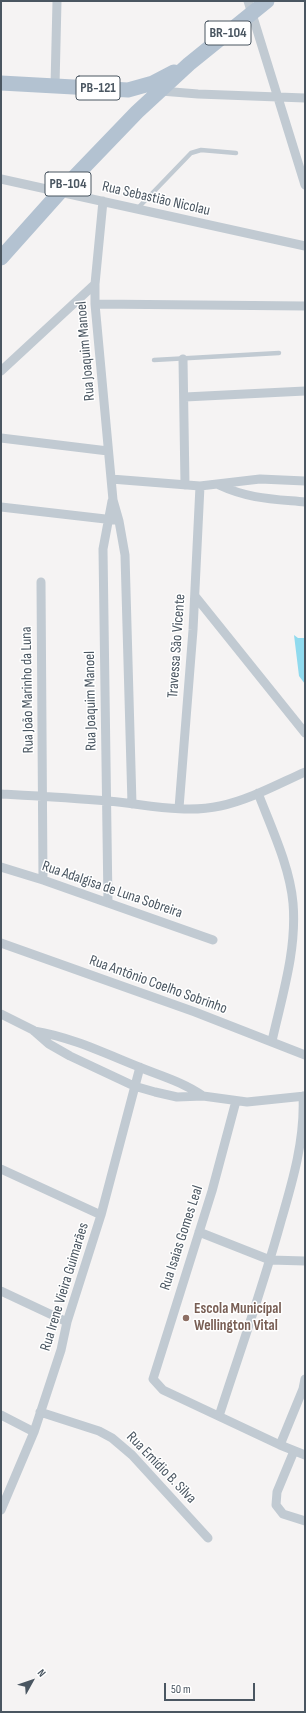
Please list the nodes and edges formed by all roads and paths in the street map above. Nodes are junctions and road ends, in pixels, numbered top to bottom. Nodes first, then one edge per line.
1 (58, 1) edge
2 (267, 1) edge
3 (250, 7) edge
4 (189, 64) junction
5 (1, 82) edge
6 (55, 86) junction
7 (128, 90) junction
8 (161, 91) junction
9 (278, 97) junction
10 (305, 98) edge
11 (137, 112) junction
12 (236, 153) dead end
13 (1, 179) edge
14 (305, 185) edge
15 (60, 192) junction
16 (103, 201) junction
17 (137, 209) junction
18 (305, 246) edge
19 (1, 258) edge
20 (95, 284) junction
21 (95, 304) junction
22 (305, 306) edge
23 (278, 353) dead end
24 (183, 359) junction
25 (154, 360) dead end
26 (1, 371) edge
27 (305, 391) edge
28 (185, 397) junction
29 (1, 438) edge
30 (108, 451) junction
31 (111, 479) junction
32 (305, 481) edge
33 (185, 485) junction
34 (219, 485) junction
35 (200, 486) junction
36 (113, 500) junction
37 (305, 502) edge
38 (1, 507) edge
39 (109, 519) junction
40 (119, 520) junction
41 (41, 582) dead end
42 (195, 596) junction
43 (305, 734) edge
44 (305, 772) edge
45 (258, 793) junction
46 (1, 794) edge
47 (44, 797) junction
48 (106, 801) junction
49 (132, 804) junction
50 (179, 808) junction
51 (1, 867) edge
52 (43, 880) junction
53 (108, 904) junction
54 (214, 940) dead end
55 (1, 943) edge
56 (1, 1014) edge
57 (32, 1030) junction
58 (272, 1041) junction
59 (305, 1054) edge
60 (140, 1067) junction
61 (134, 1086) junction
62 (203, 1096) junction
63 (304, 1096) edge
64 (236, 1101) junction
65 (1, 1169) edge
66 (102, 1215) junction
67 (199, 1232) junction
68 (270, 1260) junction
69 (305, 1261) edge
70 (1, 1291) edge
71 (67, 1322) junction
72 (305, 1379) edge
73 (304, 1389) edge
74 (40, 1412) junction
75 (1, 1416) edge
76 (219, 1416) junction
77 (34, 1432) junction
78 (280, 1445) junction
79 (294, 1452) junction
80 (305, 1455) edge
81 (1, 1510) edge
82 (305, 1521) edge
83 (208, 1538) dead end

1 - 6 street
2 - 3 main road, BR-104
3 - 4 main road, BR-104
3 - 9 street
4 - 7 main road, PB-121
4 - 8 main road, PB-104
5 - 6 main road, PB-121
6 - 7 main road, PB-121
7 - 11 main road
8 - 9 street
8 - 11 main road, PB-104
9 - 10 street
9 - 14 street
11 - 15 main road, PB-104
12 - 17 lane
13 - 15 street, Rua Sebastião Nicolau
15 - 16 street, Rua Sebastião Nicolau
15 - 19 main road, PB-104
16 - 17 street, Rua Sebastião Nicolau
16 - 20 street, Rua Joaquim Manoel
17 - 18 street, Rua Sebastião Nicolau
20 - 21 street, Rua Joaquim Manoel
20 - 26 street
21 - 22 street
21 - 30 street, Rua Joaquim Manoel
23 - 24 lane
24 - 25 lane
24 - 28 street
27 - 28 street
28 - 33 street
29 - 30 street
30 - 31 street, Rua Joaquim Manoel
31 - 33 street
31 - 36 street, Rua Joaquim Manoel
32 - 34 street
33 - 35 street
34 - 35 street
34 - 37 street
35 - 42 street, Travessa São Vicente
36 - 39 street, Rua Joaquim Manoel
36 - 40 street, Rua Joaquim Manoel
38 - 39 street
39 - 40 street
39 - 48 street, Rua Joaquim Manoel
40 - 49 street, Rua Joaquim Manoel
41 - 47 street, Rua João Marinho da Luna
42 - 43 street
42 - 50 street, Travessa São Vicente
44 - 45 street
45 - 50 street
45 - 58 street
46 - 47 street
47 - 48 street
47 - 52 street, Rua João Marinho da Luna
48 - 49 street
48 - 53 street, Rua Joaquim Manoel
49 - 50 street
51 - 52 street, Rua Adalgisa de Luna Sobreira
52 - 53 street, Rua Adalgisa de Luna Sobreira
53 - 54 street, Rua Adalgisa de Luna Sobreira
55 - 58 street, Rua Antônio Coelho Sobrinho
56 - 57 street
57 - 60 street
57 - 61 street
58 - 59 street, Rua Antônio Coelho Sobrinho
60 - 61 street, Rua Irene Vieira Guimarães
60 - 62 street
61 - 62 street
61 - 66 street, Rua Irene Vieira Guimarães
62 - 64 street
63 - 64 street
63 - 68 street
64 - 67 street, Rua Isaias Gomes Leal
65 - 66 street
66 - 71 street, Rua Irene Vieira Guimarães
67 - 68 street
67 - 76 street, Rua Isaias Gomes Leal
68 - 69 street
68 - 76 street
70 - 71 street
71 - 74 street, Rua Irene Vieira Guimarães
72 - 73 street
73 - 78 street
74 - 77 street, Rua Irene Vieira Guimarães
74 - 83 street, Rua Emídio B. Silva
75 - 77 street
76 - 78 street
77 - 81 street, Rua Irene Vieira Guimarães
78 - 79 street
79 - 80 street
79 - 82 street

